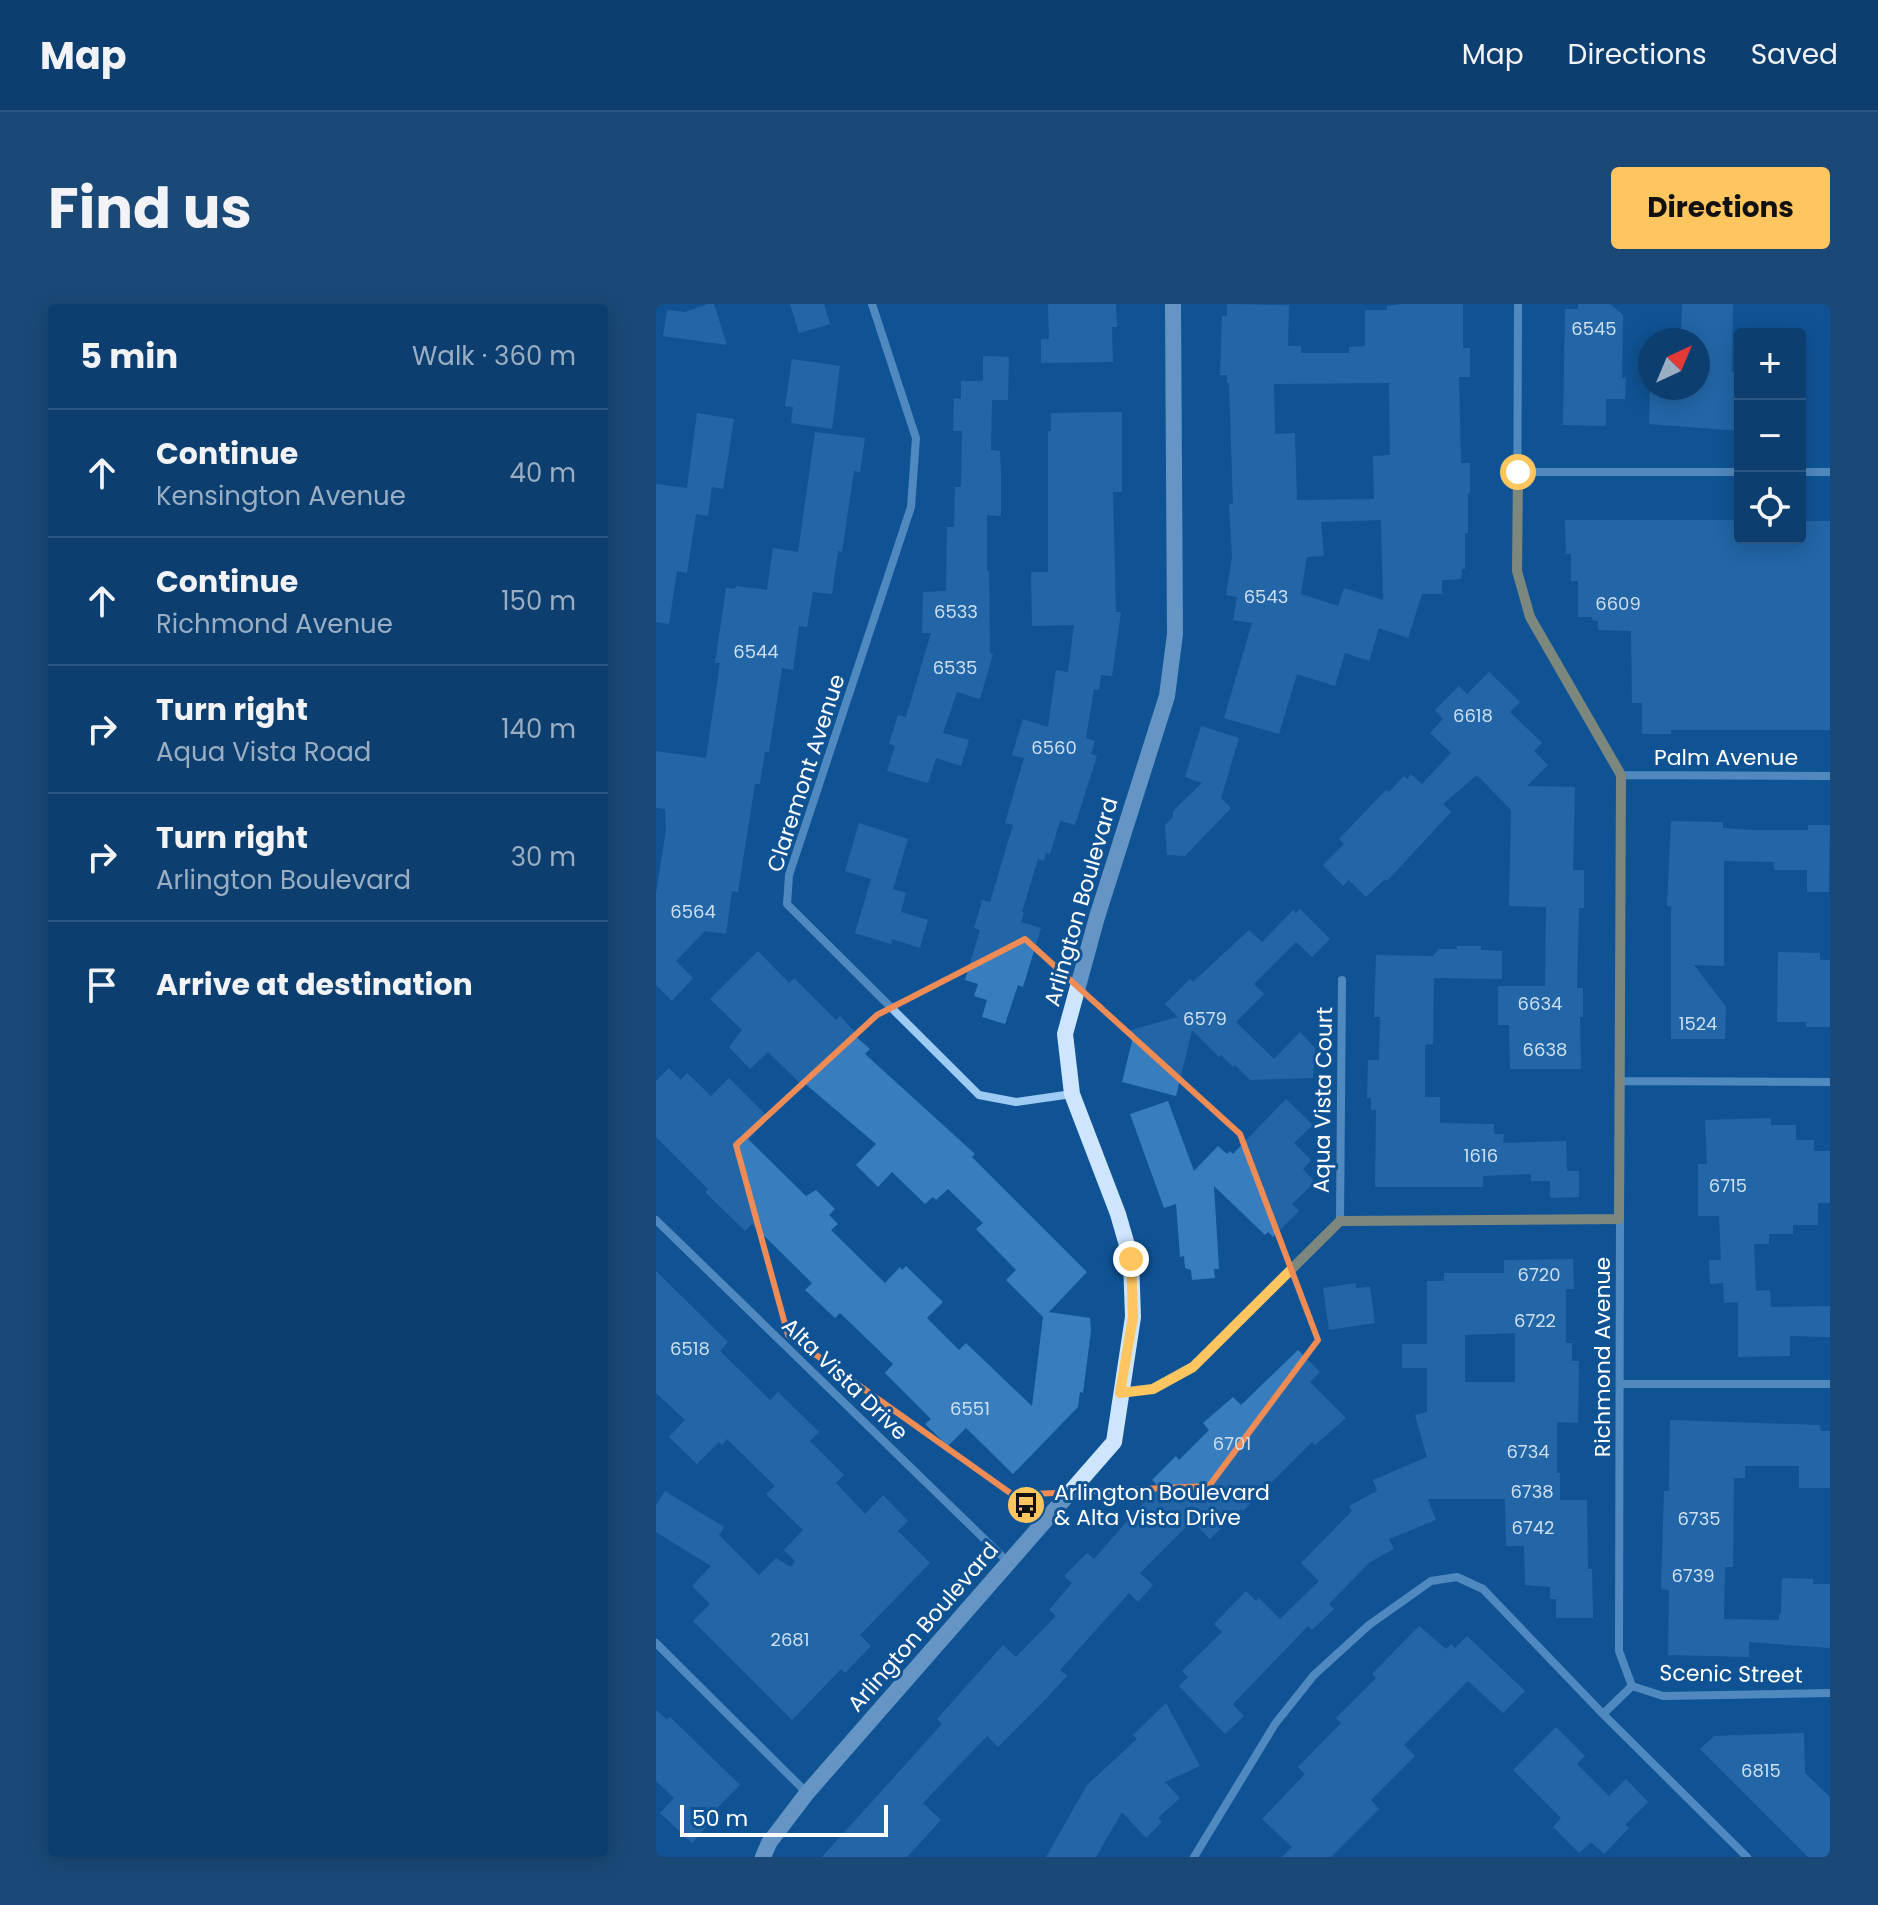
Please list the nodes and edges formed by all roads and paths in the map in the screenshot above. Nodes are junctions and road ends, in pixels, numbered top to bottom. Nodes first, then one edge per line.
1 (872, 304) edge
2 (1173, 304) edge
3 (1518, 304) edge
4 (1518, 472) junction
5 (1734, 472) edge
6 (1806, 472) edge
7 (1830, 472) edge
8 (1621, 775) junction
9 (1830, 776) edge
10 (1342, 980) dead end
11 (1621, 1081) junction
12 (1830, 1082) edge
13 (1072, 1094) junction
14 (1619, 1219) junction
15 (656, 1220) edge
16 (1340, 1221) junction
17 (1622, 1384) junction
18 (1830, 1384) edge
19 (1120, 1393) junction
20 (1009, 1564) junction
21 (656, 1643) edge
22 (1632, 1686) junction
23 (1830, 1693) edge
24 (1603, 1714) junction
25 (807, 1793) junction
26 (763, 1857) edge
27 (1194, 1857) edge
28 (1747, 1857) edge

1 - 13 street, Claremont Avenue
2 - 13 main road, Arlington Boulevard
3 - 4 street, Richmond Avenue
4 - 5 street
4 - 8 street, Richmond Avenue
6 - 7 street
8 - 9 street, Palm Avenue
8 - 11 street, Richmond Avenue
10 - 16 street, Aqua Vista Court
11 - 12 street
11 - 14 street, Richmond Avenue
13 - 19 main road, Arlington Boulevard
14 - 16 street
14 - 17 street, Richmond Avenue
15 - 20 street, Alta Vista Drive
16 - 19 street
17 - 18 street
17 - 22 street, Richmond Avenue
19 - 20 main road, Arlington Boulevard
20 - 25 main road, Arlington Boulevard
21 - 25 street
22 - 23 street, Scenic Street
22 - 24 street
24 - 27 street
24 - 28 street
25 - 26 main road, Arlington Boulevard

